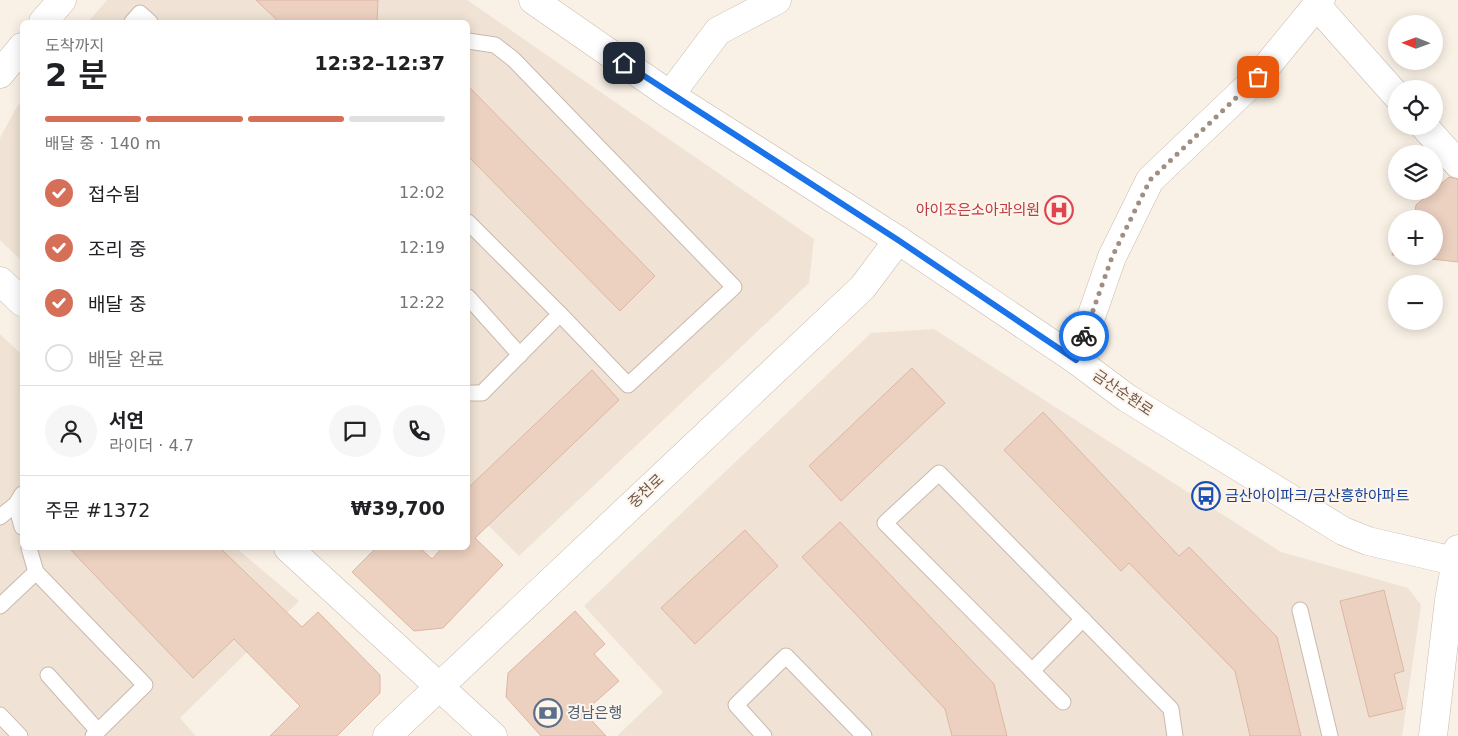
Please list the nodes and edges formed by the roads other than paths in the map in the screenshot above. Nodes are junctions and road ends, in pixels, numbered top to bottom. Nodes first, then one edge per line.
1 (62, 0) edge
2 (533, 0) edge
3 (777, 0) edge
4 (1319, 3) edge
5 (45, 20) edge
6 (134, 20) edge
7 (148, 20) edge
8 (470, 41) edge
9 (20, 49) edge
10 (0, 74) edge
11 (1388, 85) edge
12 (670, 95) junction
13 (1432, 135) edge
14 (1458, 164) edge
15 (470, 224) edge
16 (898, 240) junction
17 (0, 281) edge
18 (470, 299) edge
19 (20, 300) edge
20 (560, 314) junction
21 (520, 354) junction
22 (1076, 360) junction
23 (470, 393) edge
24 (19, 499) edge
25 (0, 517) edge
26 (29, 550) edge
27 (290, 550) edge
28 (1457, 557) edge
29 (36, 572) junction
30 (0, 606) edge
31 (1300, 610) dead end
32 (1082, 619) junction
33 (1032, 671) junction
34 (48, 675) dead end
35 (438, 687) junction
36 (1063, 702) dead end
37 (0, 715) edge
38 (95, 734) edge
39 (20, 736) edge
40 (387, 736) edge
41 (493, 736) edge
42 (764, 736) edge
43 (864, 736) edge
44 (1175, 736) edge
45 (1330, 736) edge
46 (1433, 736) edge

1 - 5 street
2 - 12 street, 금산순환로
3 - 12 street
4 - 11 street
4 - 22 street
6 - 7 lane
8 - 20 lane
9 - 10 street
12 - 16 street, 금산순환로
13 - 14 street
15 - 20 lane
16 - 22 street, 금산순환로
16 - 35 street, 중천로
17 - 19 street
18 - 21 lane
20 - 21 lane
21 - 23 lane
22 - 28 street, 금산순환로
24 - 25 lane
26 - 29 lane
27 - 35 street
28 - 46 street
29 - 30 lane
29 - 38 lane
31 - 45 lane
32 - 33 lane
32 - 33 lane
32 - 44 lane
33 - 36 lane
34 - 38 lane
35 - 40 street, 중천로
35 - 41 street
37 - 39 lane
42 - 43 lane

